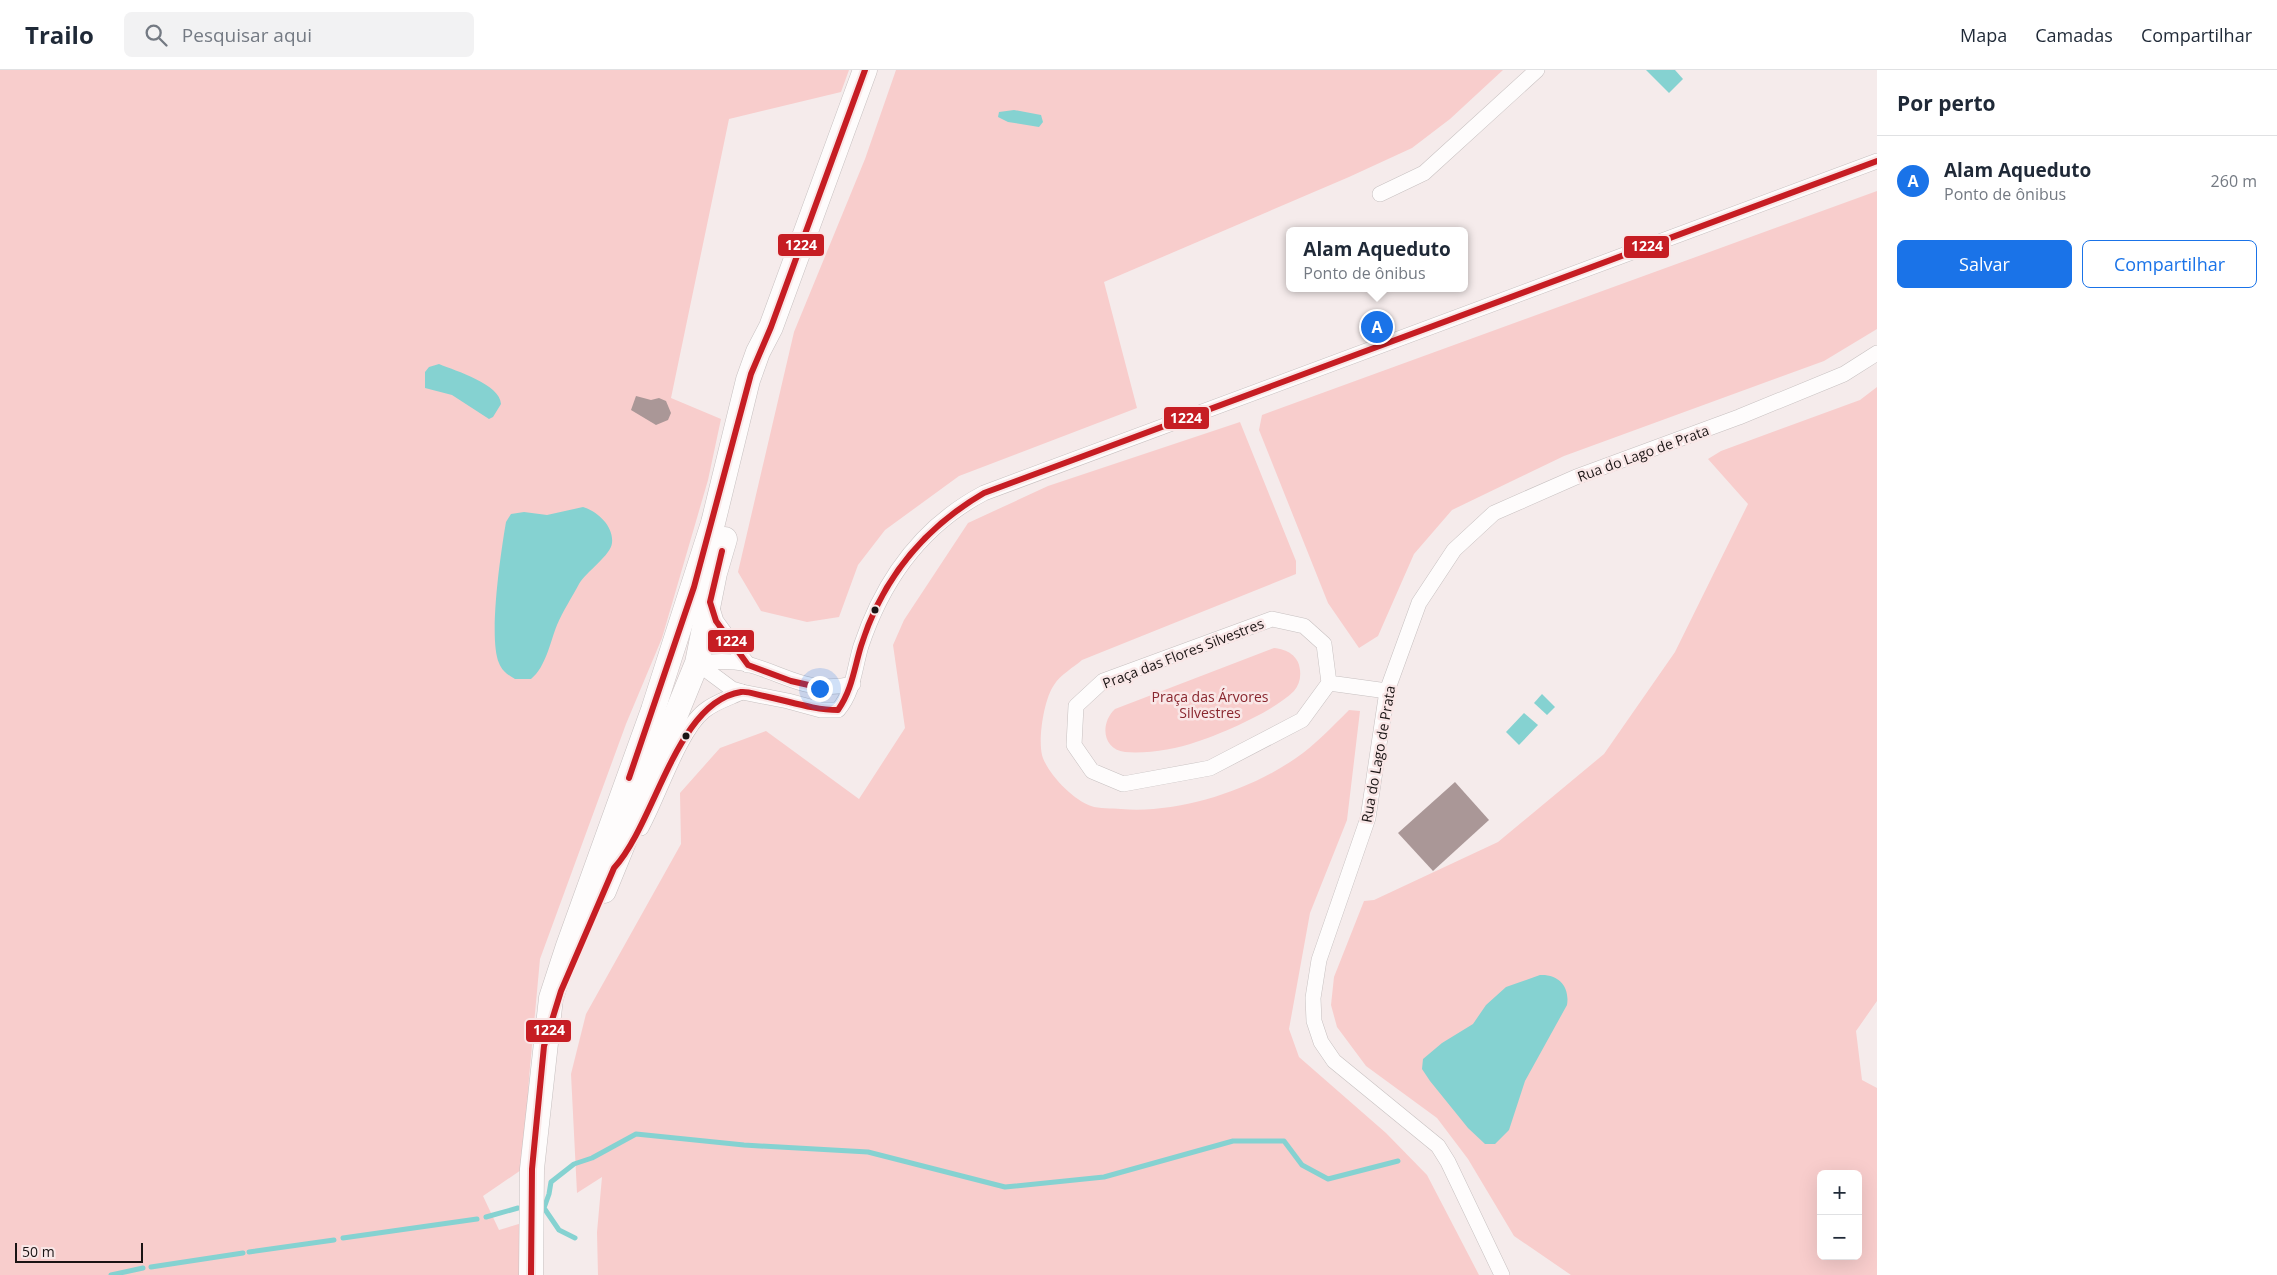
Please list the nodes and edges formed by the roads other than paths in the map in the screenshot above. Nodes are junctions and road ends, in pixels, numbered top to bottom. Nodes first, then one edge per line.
1 (865, 70) edge
2 (1537, 70) edge
3 (1877, 161) edge
4 (1380, 194) dead end
5 (771, 327) junction
6 (1877, 353) edge
7 (713, 523) junction
8 (710, 602) junction
9 (697, 663) junction
10 (748, 665) junction
11 (1329, 682) junction
12 (852, 684) junction
13 (659, 691) junction
14 (1388, 691) junction
15 (742, 692) junction
16 (614, 868) junction
17 (544, 1046) junction
18 (531, 1275) edge
19 (1502, 1275) edge

1 - 5 main road
2 - 4 street
3 - 12 street
5 - 7 main road
5 - 8 main road
6 - 14 street, Rua do Lago de Prata
7 - 9 main road
7 - 13 main road
8 - 9 main road
8 - 10 street
9 - 10 street
9 - 13 main road
9 - 15 street
9 - 16 main road
10 - 12 street
11 - 11 street, Praça das Flores Silvestres
11 - 14 street
12 - 15 street
13 - 17 main road
14 - 19 street, Rua do Lago de Prata
15 - 16 street
16 - 17 main road
17 - 18 main road

